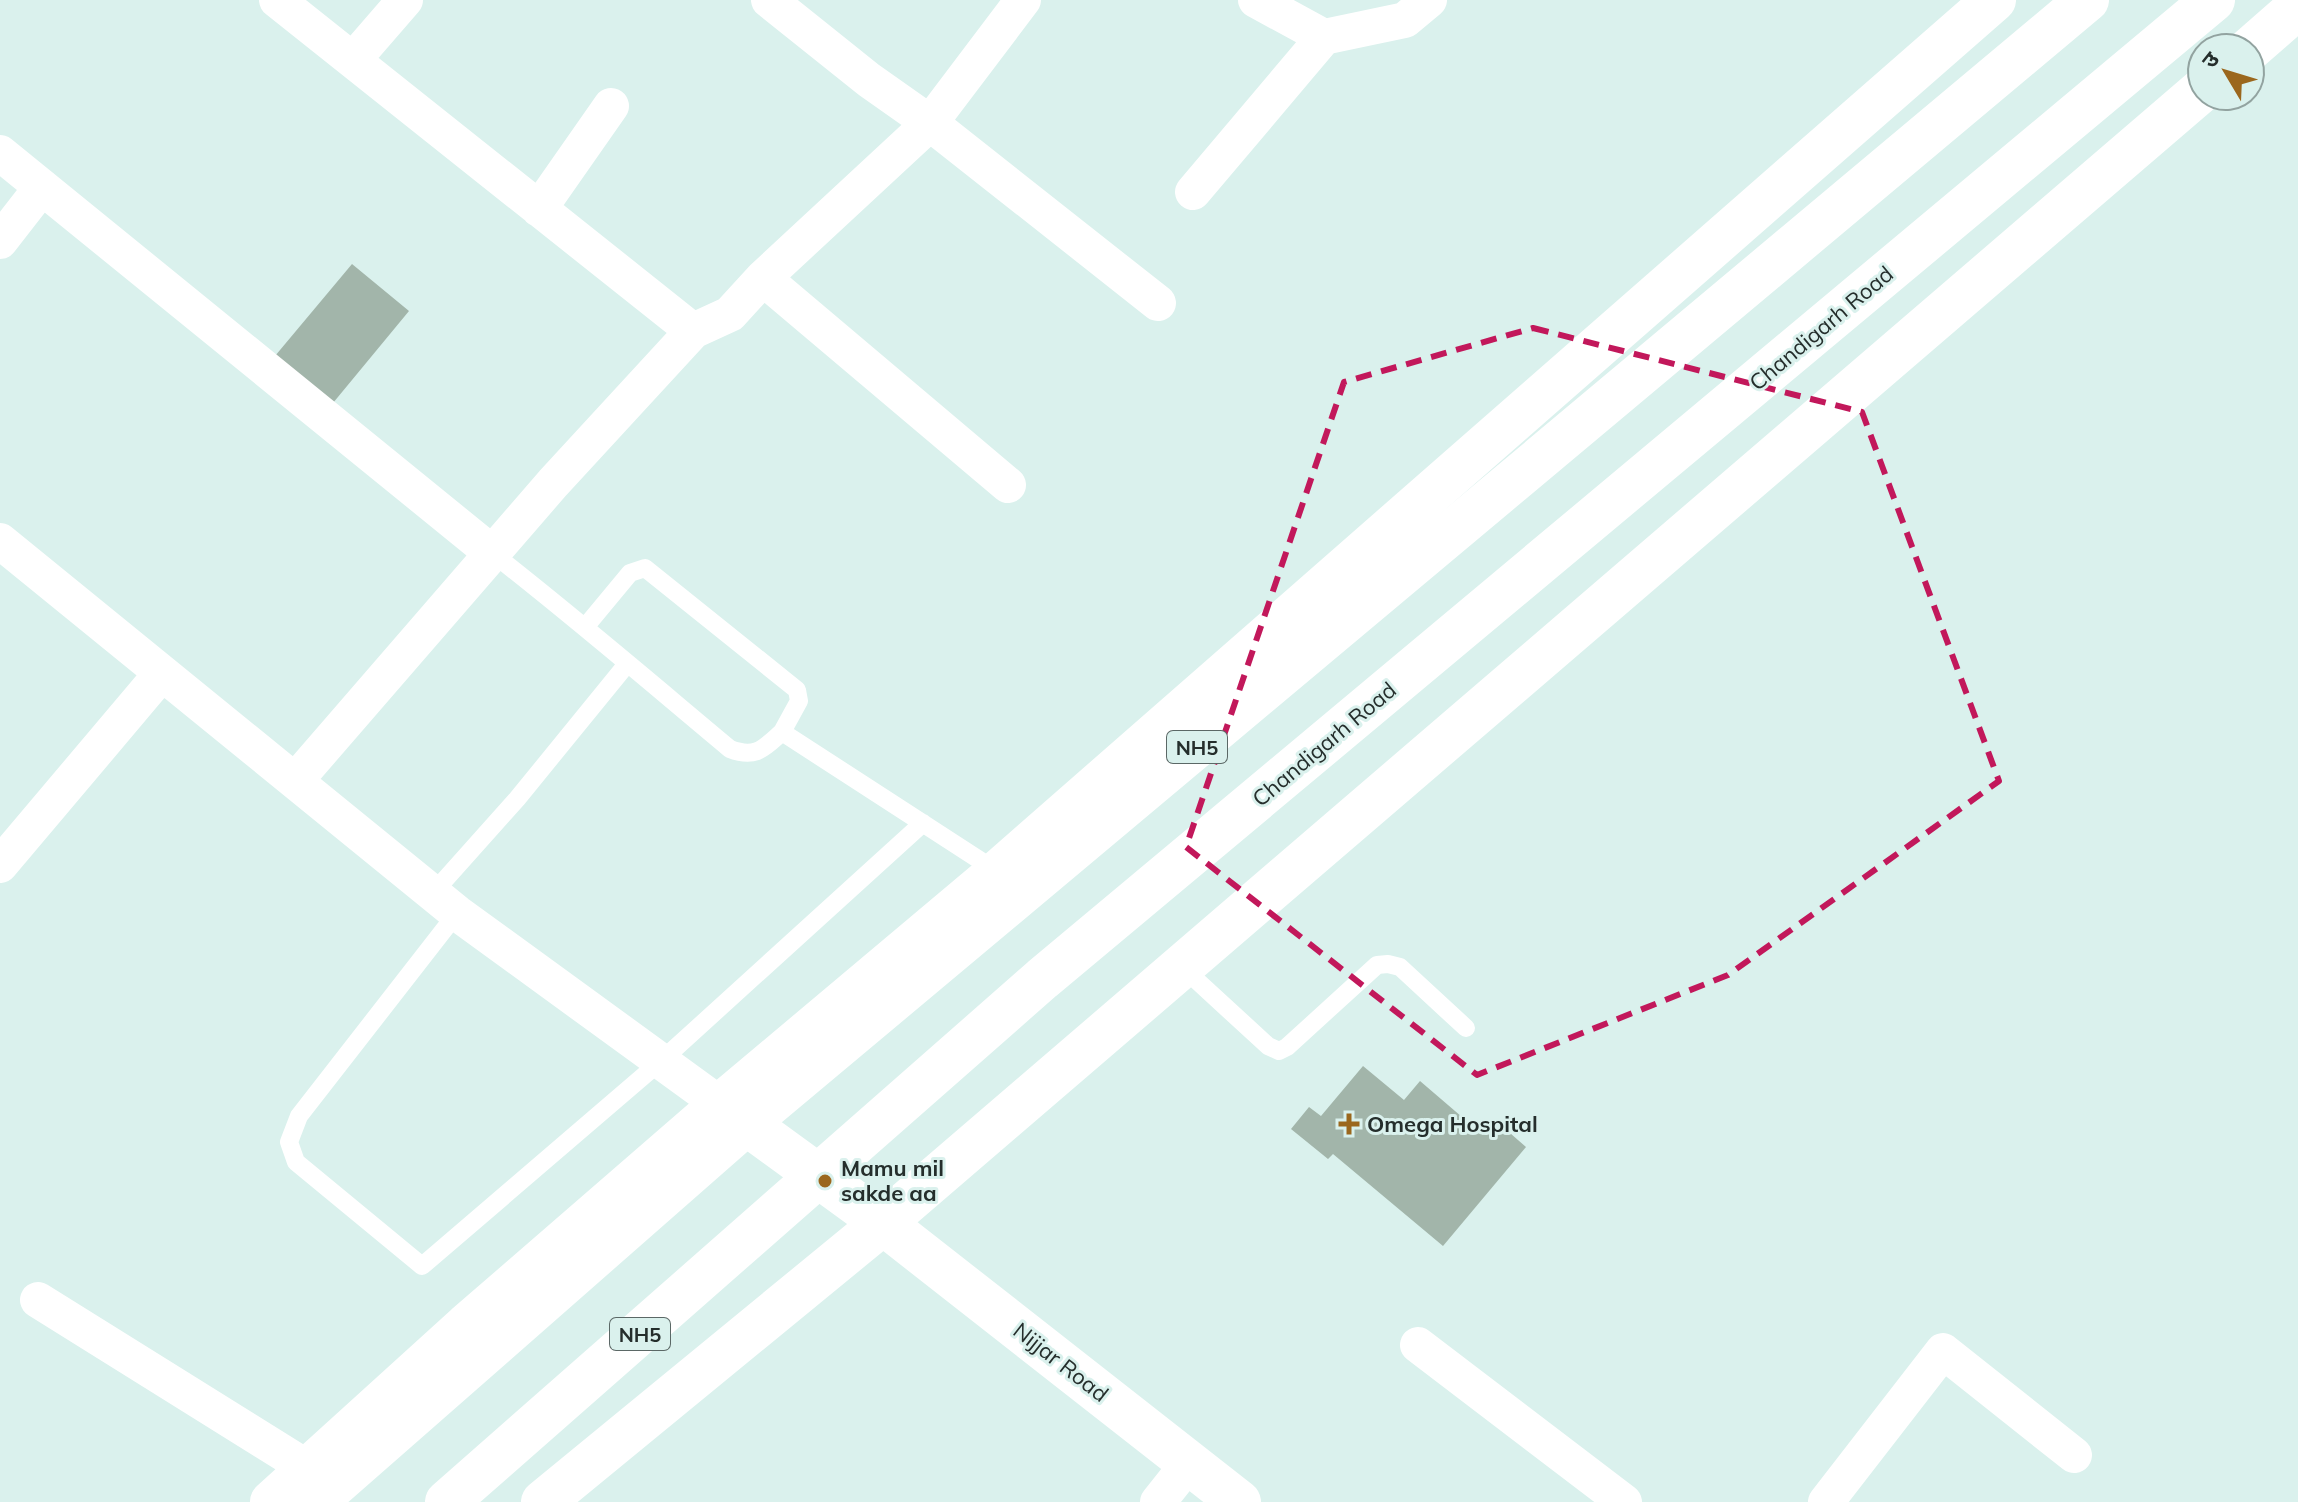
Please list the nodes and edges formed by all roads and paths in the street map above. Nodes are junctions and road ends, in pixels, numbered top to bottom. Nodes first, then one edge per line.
1 (277, 0) edge
2 (405, 0) edge
3 (769, 0) edge
4 (1023, 0) edge
5 (1256, 0) edge
6 (1429, 0) edge
7 (1994, 0) edge
8 (2087, 0) edge
9 (2213, 0) edge
10 (2298, 7) edge
11 (2266, 35) edge
12 (1324, 37) junction
13 (353, 60) junction
14 (2186, 104) edge
15 (611, 106) dead end
16 (930, 123) junction
17 (0, 153) edge
18 (42, 187) junction
19 (1193, 192) dead end
20 (539, 209) junction
21 (0, 241) edge
22 (763, 278) junction
23 (1158, 303) dead end
24 (693, 331) junction
25 (1008, 485) dead end
26 (0, 541) edge
27 (492, 553) junction
28 (586, 626) junction
29 (627, 664) junction
30 (162, 673) junction
31 (782, 732) junction
32 (295, 781) junction
33 (923, 823) junction
34 (2, 859) edge
35 (998, 872) junction
36 (445, 903) junction
37 (1181, 966) junction
38 (1466, 1028) dead end
39 (661, 1061) junction
40 (721, 1105) junction
41 (883, 1223) junction
42 (38, 1300) dead end
43 (1418, 1345) dead end
44 (2074, 1455) dead end
45 (1189, 1463) junction
46 (312, 1485) edge
47 (566, 1496) edge
48 (272, 1502) edge
49 (447, 1502) edge
50 (1158, 1502) edge
51 (1239, 1502) edge
52 (1624, 1502) edge
53 (1826, 1502) edge

1 - 13 street
2 - 13 street
3 - 16 street
4 - 16 street
5 - 12 street
6 - 12 street
7 - 35 main road
8 - 46 main road, NH5
9 - 49 main road, Chandigarh Road / NH5
10 - 11 main road
12 - 19 street
13 - 20 street
14 - 37 main road
15 - 20 street
16 - 22 street
16 - 23 street
17 - 18 street
18 - 21 street
18 - 27 street
20 - 24 street
22 - 24 street
22 - 25 street
24 - 27 street
26 - 30 street
27 - 28 lane
27 - 32 street
28 - 29 lane
28 - 31 lane
29 - 31 lane
29 - 36 lane
30 - 32 street
30 - 34 street
31 - 33 lane
32 - 36 street
33 - 35 lane
33 - 39 lane
35 - 40 main road
36 - 39 street
36 - 39 lane
37 - 38 lane
37 - 41 main road
39 - 40 street
40 - 41 main road, Nijjar Road
40 - 46 main road
41 - 45 main road, Nijjar Road
41 - 47 main road
42 - 46 street
43 - 52 street
44 - 53 street
45 - 50 street
45 - 51 main road, Nijjar Road
46 - 48 main road

